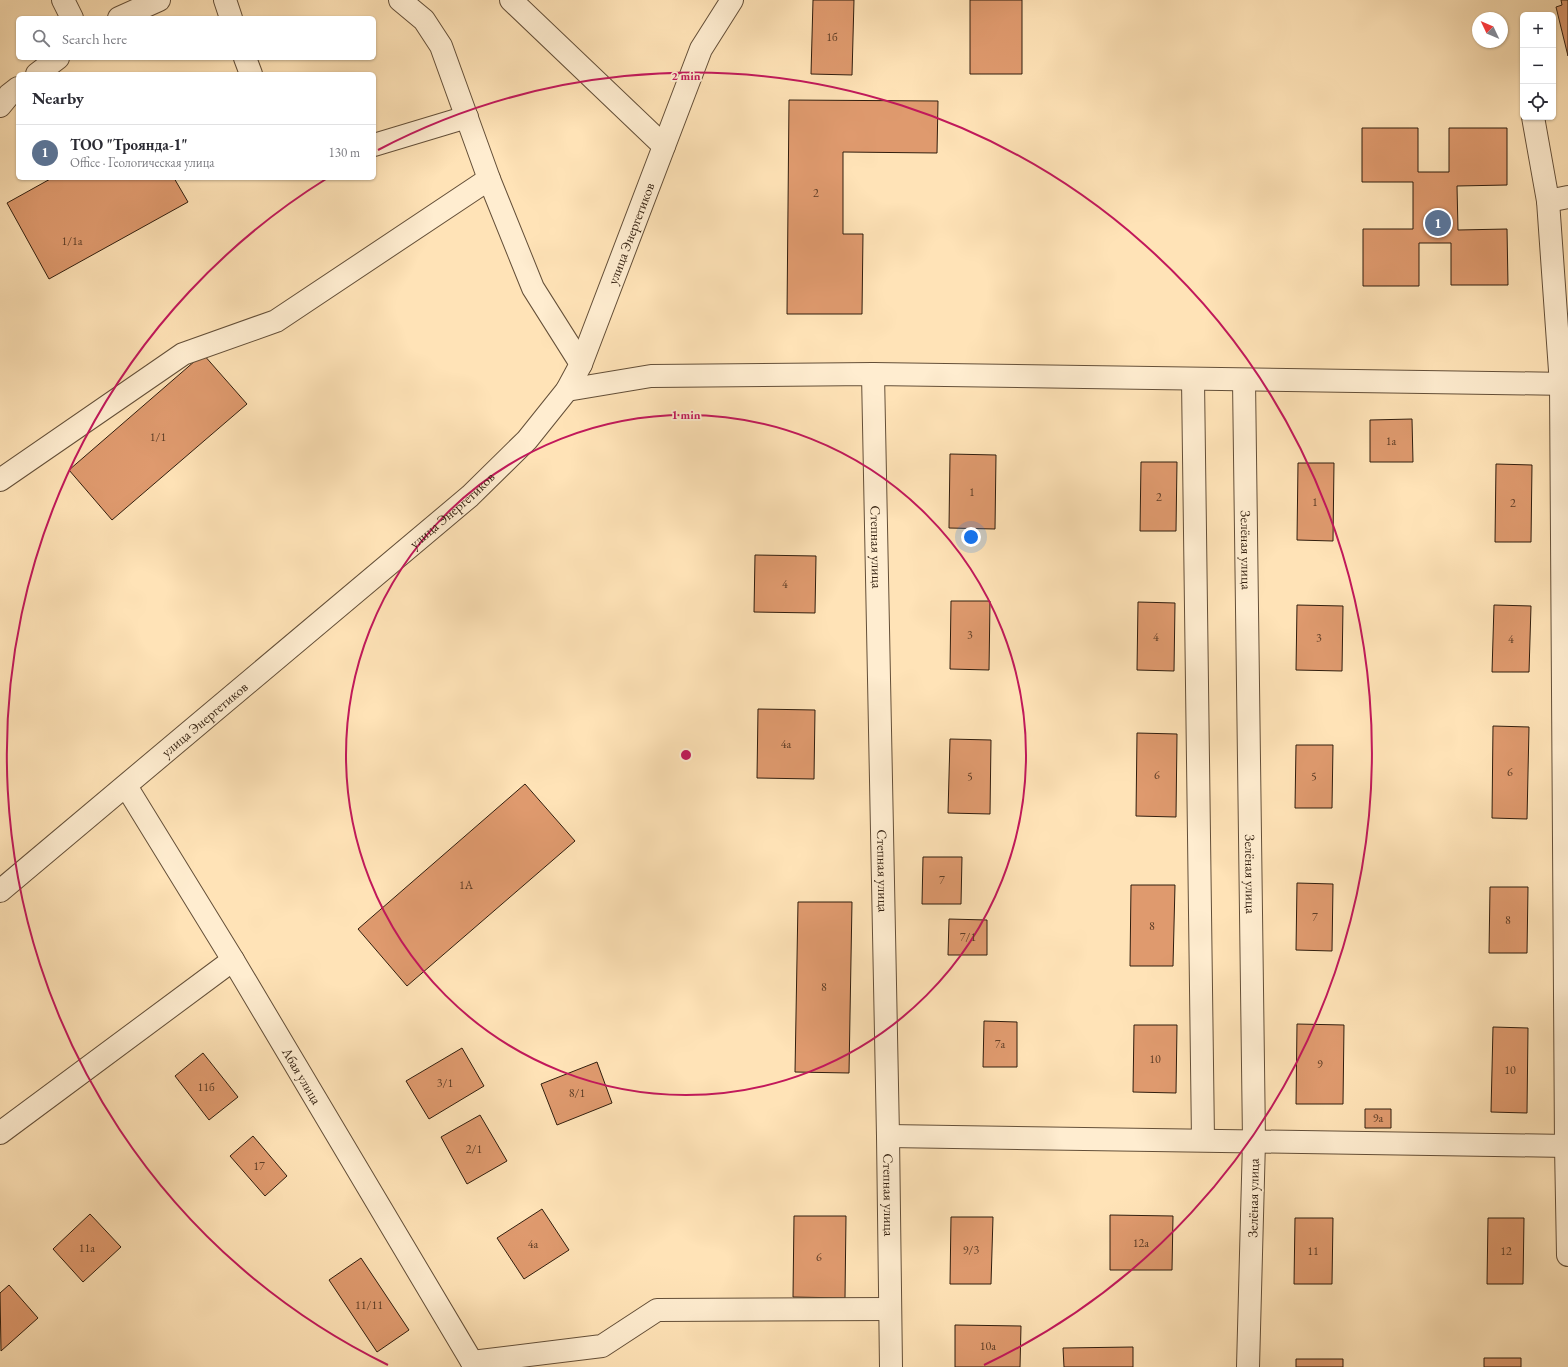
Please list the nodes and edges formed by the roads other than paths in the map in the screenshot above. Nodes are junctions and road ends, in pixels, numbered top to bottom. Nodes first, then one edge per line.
1 (63, 0) edge
2 (159, 0) edge
3 (225, 0) edge
4 (400, 0) edge
5 (511, 0) edge
6 (732, 0) edge
7 (71, 16) edge
8 (123, 16) edge
9 (230, 16) edge
10 (55, 60) edge
11 (246, 60) edge
12 (40, 72) edge
13 (250, 72) edge
14 (16, 90) edge
15 (0, 106) edge
16 (467, 117) junction
17 (1534, 120) edge
18 (376, 144) edge
19 (664, 146) junction
20 (489, 179) junction
21 (1558, 199) edge
22 (581, 364) junction
23 (873, 374) junction
24 (1194, 380) junction
25 (1244, 380) junction
26 (1564, 385) edge
27 (567, 390) junction
28 (0, 480) edge
29 (126, 786) junction
30 (0, 891) edge
31 (233, 960) junction
32 (0, 1133) edge
33 (888, 1136) junction
34 (1203, 1140) junction
35 (1254, 1141) junction
36 (1567, 1146) edge
37 (1568, 1255) edge
38 (890, 1308) junction
39 (474, 1364) edge
40 (891, 1367) edge
41 (1248, 1367) edge

1 - 7 street
2 - 8 street
3 - 9 street
4 - 16 street
5 - 19 street
6 - 19 street, улица Энергетиков
10 - 12 street
11 - 13 street
14 - 15 street
16 - 18 street
16 - 20 street
17 - 21 street
19 - 22 street, улица Энергетиков
20 - 22 street
20 - 28 street
21 - 26 street
22 - 27 street, улица Энергетиков
23 - 24 street
23 - 27 street
23 - 33 street, Степная улица
24 - 25 street
24 - 34 street
25 - 26 street
25 - 35 street, Зелёная улица
26 - 36 street
27 - 29 street, улица Энергетиков
29 - 30 street, улица Энергетиков
29 - 31 street, Абая улица
31 - 32 street
31 - 39 street, Абая улица
33 - 34 street
33 - 38 street, Степная улица
34 - 35 street
35 - 36 street
35 - 41 street, Зелёная улица
36 - 37 street
38 - 39 street
38 - 40 street, Степная улица

